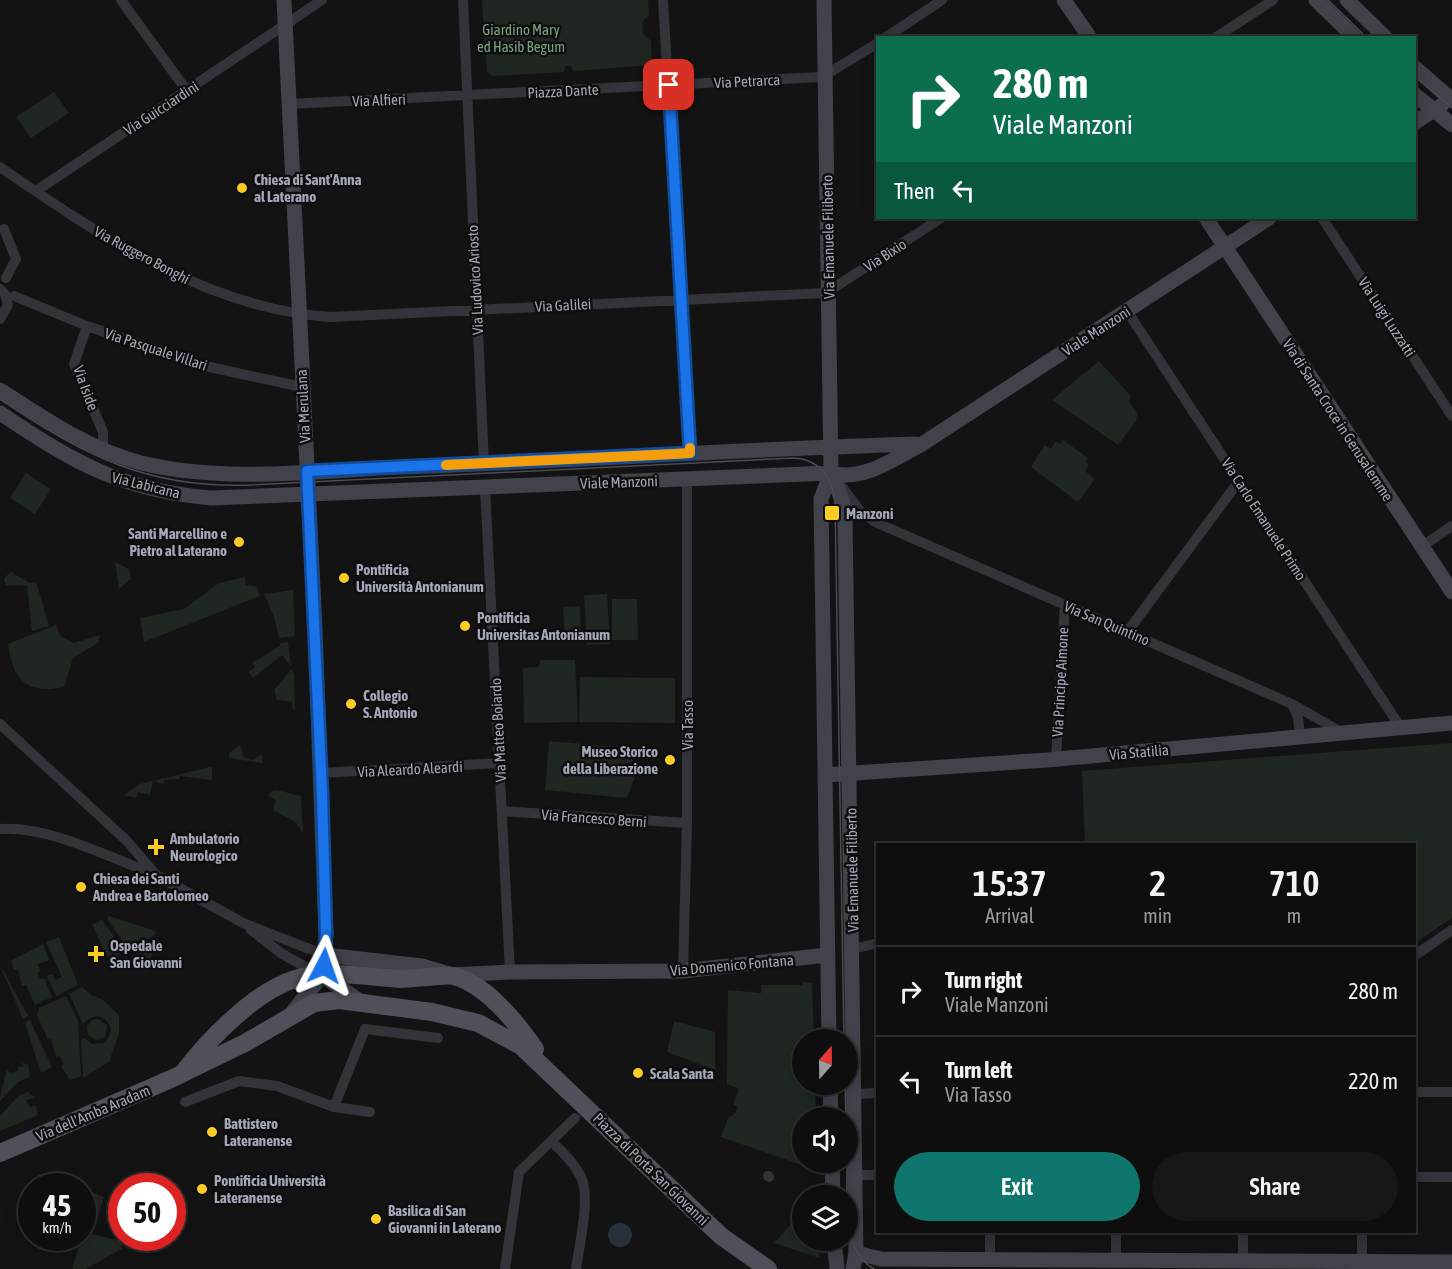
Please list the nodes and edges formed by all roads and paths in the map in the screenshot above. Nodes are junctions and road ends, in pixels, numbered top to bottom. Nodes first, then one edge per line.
1 (121, 0) edge
2 (284, 0) edge
3 (322, 0) edge
4 (463, 0) edge
5 (663, 0) edge
6 (824, 0) edge
7 (942, 0) edge
8 (1064, 0) edge
9 (1272, 0) edge
10 (1316, 0) edge
11 (1347, 0) edge
12 (285, 24) junction
13 (888, 36) edge
14 (1088, 36) edge
15 (1218, 36) edge
16 (1353, 36) edge
17 (1384, 36) edge
18 (876, 44) edge
19 (1416, 69) edge
20 (825, 76) junction
21 (669, 85) junction
22 (187, 91) junction
23 (467, 96) junction
24 (1416, 96) edge
25 (1452, 99) edge
26 (290, 104) junction
27 (1434, 111) junction
28 (1416, 122) edge
29 (1452, 125) edge
30 (0, 167) edge
31 (36, 191) junction
32 (939, 219) edge
33 (1207, 219) edge
34 (1267, 219) edge
35 (1323, 219) edge
36 (4, 229) dead end
37 (1225, 246) junction
38 (6, 278) dead end
39 (1, 290) edge
40 (829, 292) junction
41 (14, 296) dead end
42 (681, 299) junction
43 (477, 309) junction
44 (1127, 311) junction
45 (298, 313) junction
46 (0, 319) edge
47 (87, 326) junction
48 (302, 387) junction
49 (0, 390) edge
50 (0, 413) edge
51 (1452, 416) edge
52 (922, 444) junction
53 (831, 447) junction
54 (103, 450) junction
55 (690, 453) junction
56 (484, 464) junction
57 (307, 471) junction
58 (831, 473) junction
59 (687, 479) junction
60 (1239, 481) junction
61 (485, 488) junction
62 (308, 495) junction
63 (845, 519) junction
64 (868, 519) junction
65 (1452, 526) edge
66 (1421, 546) junction
67 (1452, 592) edge
68 (1065, 604) junction
69 (1128, 631) junction
70 (1292, 704) junction
71 (1452, 723) edge
72 (0, 724) edge
73 (1401, 728) junction
74 (1343, 733) junction
75 (1300, 737) junction
76 (1056, 759) junction
77 (500, 764) junction
78 (321, 773) junction
79 (825, 775) junction
80 (850, 775) junction
81 (502, 811) junction
82 (0, 818) edge
83 (687, 824) junction
84 (5, 828) edge
85 (153, 873) junction
86 (239, 921) junction
87 (1452, 930) edge
88 (876, 944) edge
89 (854, 949) junction
90 (325, 955) junction
91 (1416, 955) edge
92 (827, 956) junction
93 (683, 971) junction
94 (510, 972) junction
95 (322, 975) junction
96 (452, 975) junction
97 (362, 1003) junction
98 (290, 1015) junction
99 (829, 1029) edge
100 (853, 1029) edge
101 (438, 1038) dead end
102 (186, 1070) junction
103 (549, 1070) junction
104 (1416, 1092) edge
105 (1452, 1092) edge
106 (876, 1093) edge
107 (858, 1094) edge
108 (853, 1095) edge
109 (185, 1102) dead end
110 (334, 1107) junction
111 (370, 1112) dead end
112 (575, 1118) dead end
113 (551, 1141) junction
114 (0, 1153) edge
115 (854, 1175) junction
116 (876, 1176) edge
117 (1452, 1177) edge
118 (1416, 1178) edge
119 (990, 1233) edge
120 (1116, 1233) edge
121 (1244, 1233) edge
122 (1362, 1233) edge
123 (835, 1251) edge
124 (856, 1253) junction
125 (990, 1260) junction
126 (1116, 1261) junction
127 (1243, 1261) junction
128 (1362, 1261) junction
129 (1452, 1262) edge
130 (762, 1267) edge
131 (506, 1269) edge
132 (576, 1269) edge
133 (837, 1269) edge
134 (853, 1269) edge

1 - 22 street
2 - 12 main road, Via Merulana
3 - 12 street, Via Guicciardini
4 - 23 street
5 - 21 street
6 - 20 main road, Via Emanuele Filiberto
7 - 13 street
8 - 14 main road
9 - 15 street
10 - 16 main road
11 - 17 main road
12 - 22 street, Via Guicciardini
12 - 26 main road, Via Merulana
18 - 20 street
19 - 25 main road
20 - 21 street, Via Petrarca
20 - 40 main road, Via Emanuele Filiberto
21 - 23 street, Piazza Dante
21 - 42 street
22 - 31 street, Via Guicciardini
23 - 26 street, Via Alfieri
23 - 43 street, Via Ludovico Ariosto
24 - 27 main road
25 - 27 main road
26 - 45 main road, Via Merulana
27 - 28 main road
27 - 29 main road
30 - 31 street, Via Ruggero Bonghi
31 - 45 street, Via Ruggero Bonghi
32 - 40 street, Via Bixio
33 - 37 main road, Via di Santa Croce in Gerusalemme
34 - 37 main road, Viale Manzoni
35 - 51 street, Via Luigi Luzzatti
36 - 38 street
37 - 44 main road, Viale Manzoni
37 - 66 main road, Via di Santa Croce in Gerusalemme
39 - 46 street
40 - 42 street, Via Galilei
40 - 53 main road, Via Emanuele Filiberto
41 - 47 street, Via Pasquale Villari
42 - 43 street, Via Galilei
42 - 55 street
43 - 45 street, Via Galilei
43 - 56 street, Via Ludovico Ariosto
44 - 52 main road, Viale Manzoni
44 - 60 street, Via Carlo Emanuele Primo
45 - 48 main road, Via Merulana
47 - 48 street, Via Pasquale Villari
47 - 54 street, Via Iside
48 - 57 main road, Via Merulana
49 - 54 main road, Via Labicana
50 - 62 main road, Via Labicana
52 - 53 main road, Viale Manzoni
52 - 58 main road, Viale Manzoni
53 - 55 main road, Viale Manzoni
53 - 58 main road, Via Emanuele Filiberto
54 - 57 main road, Via Labicana
55 - 56 main road, Viale Manzoni
56 - 57 main road, Viale Manzoni
57 - 62 main road, Via Merulana
58 - 59 main road, Viale Manzoni
58 - 63 main road, Via Emanuele Filiberto
58 - 64 street, Via San Quintino
58 - 79 main road, Via Emanuele Filiberto
59 - 61 main road, Viale Manzoni
59 - 83 street, Via Tasso
60 - 69 street
60 - 73 street, Via Carlo Emanuele Primo
61 - 62 main road, Viale Manzoni
61 - 77 street, Via Matteo Boiardo
62 - 78 main road, Via Merulana
63 - 64 street, Via San Quintino
63 - 80 main road, Via Emanuele Filiberto
64 - 68 street, Via San Quintino
65 - 66 street
66 - 67 main road, Via di Santa Croce in Gerusalemme
68 - 69 street, Via San Quintino
68 - 76 street, Via Principe Aimone
69 - 70 street, Via San Quintino
70 - 74 street, Via San Quintino
70 - 75 street
71 - 73 main road, Via Statilia
72 - 85 street
73 - 74 main road, Via Statilia
74 - 75 main road, Via Statilia
75 - 76 main road, Via Statilia
76 - 80 main road, Via Statilia
77 - 78 street, Via Aleardo Aleardi
77 - 81 street, Via Matteo Boiardo
78 - 90 main road, Via Merulana
79 - 80 main road, Via Statilia
79 - 92 main road, Via Emanuele Filiberto
80 - 89 main road, Via Emanuele Filiberto
81 - 83 street, Via Francesco Berni
81 - 94 street, Via Matteo Boiardo
82 - 84 street
83 - 93 street, Via Tasso
84 - 85 street
85 - 86 street
86 - 90 street
86 - 95 street
87 - 91 street
88 - 89 street
89 - 100 main road, Via Emanuele Filiberto
90 - 95 main road, Via Merulana
90 - 96 main road, Via Domenico Fontana
92 - 93 main road, Via Domenico Fontana
92 - 99 main road, Via Emanuele Filiberto
93 - 94 main road, Via Domenico Fontana
94 - 96 main road, Via Domenico Fontana
95 - 96 main road
95 - 97 main road
95 - 98 main road
95 - 102 main road
96 - 103 main road
97 - 98 main road, Via dell'Amba Aradam
97 - 103 main road, Via dell'Amba Aradam
98 - 102 main road, Via dell'Amba Aradam
101 - 110 street
102 - 114 main road, Via dell'Amba Aradam
103 - 130 main road, Piazza di Porta San Giovanni
104 - 105 street
106 - 107 street
108 - 115 main road, Via Emanuele Filiberto
109 - 110 street
110 - 111 street
112 - 113 street
113 - 131 street
113 - 132 street
115 - 116 street
115 - 124 main road, Via Emanuele Filiberto
117 - 118 street
119 - 125 street
120 - 126 street
121 - 127 street
122 - 128 street
123 - 133 main road
124 - 125 main road
124 - 134 main road, Via Emanuele Filiberto
125 - 126 main road
126 - 127 main road
127 - 128 main road
128 - 129 main road

